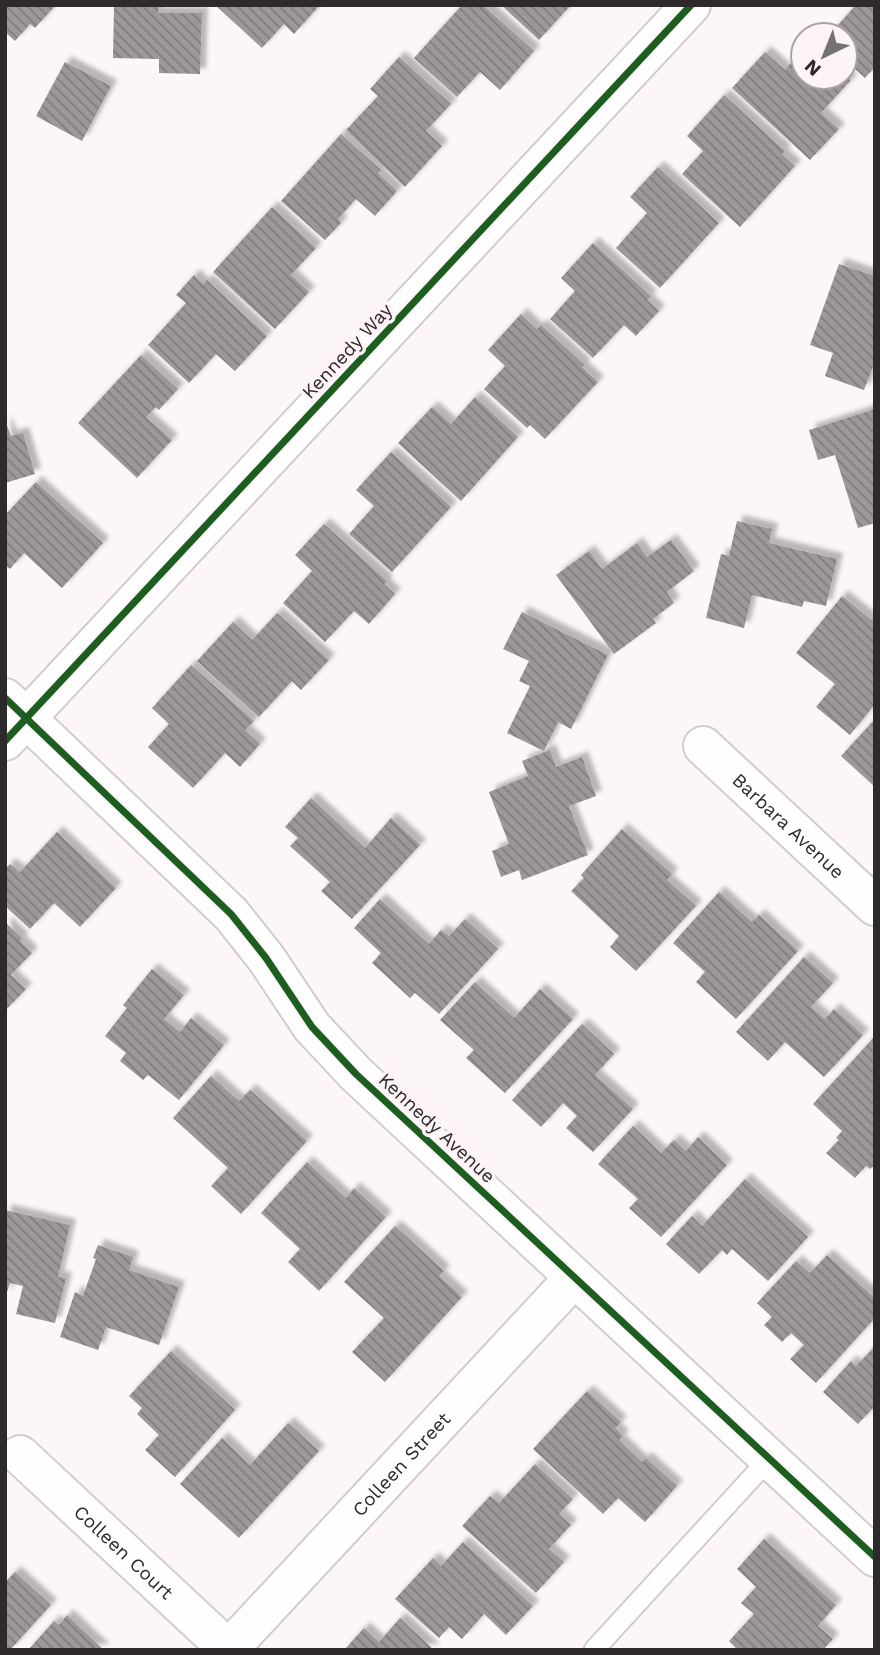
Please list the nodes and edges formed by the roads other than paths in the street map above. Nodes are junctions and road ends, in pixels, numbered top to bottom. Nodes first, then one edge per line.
1 (691, 5) edge
2 (12, 719) edge
3 (703, 746) dead end
4 (875, 906) edge
5 (575, 1278) junction
6 (20, 1455) dead end
7 (769, 1460) junction
8 (875, 1558) edge
9 (228, 1649) edge
10 (594, 1650) edge

1 - 2 street, Kennedy Way
2 - 5 street, Kennedy Avenue
3 - 4 street, Barbara Avenue
5 - 7 street, Kennedy Avenue
5 - 9 street, Colleen Street
6 - 9 street, Colleen Court
7 - 8 street, Kennedy Avenue
7 - 10 lane

